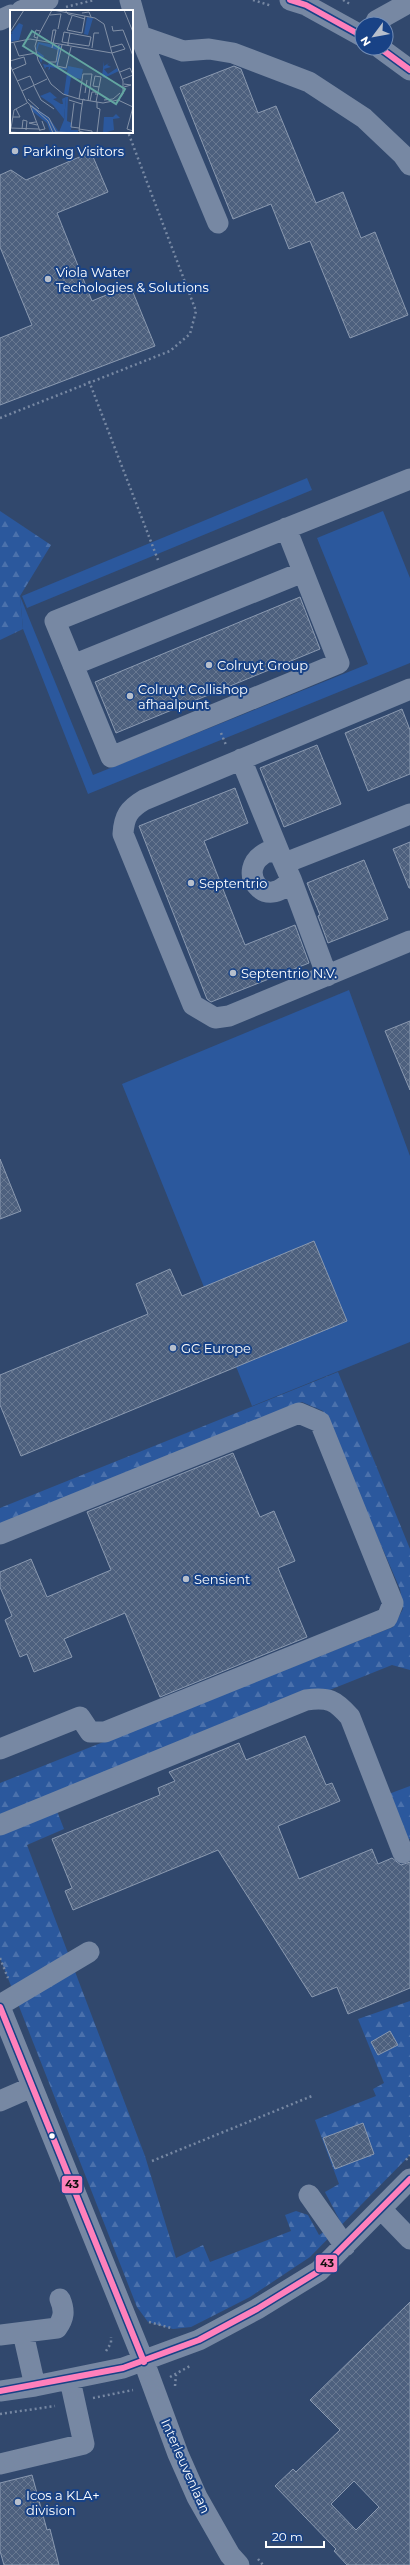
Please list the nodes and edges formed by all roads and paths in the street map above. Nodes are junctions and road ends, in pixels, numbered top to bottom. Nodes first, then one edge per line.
1 (94, 0) edge
2 (130, 0) edge
3 (301, 2) edge
4 (410, 2) edge
5 (55, 4) edge
6 (26, 10) edge
7 (133, 10) edge
8 (133, 11) edge
9 (10, 15) edge
10 (385, 16) edge
11 (0, 20) edge
12 (354, 32) edge
13 (140, 36) junction
14 (391, 56) edge
15 (410, 70) edge
16 (128, 133) edge
17 (408, 156) edge
18 (218, 223) dead end
19 (89, 381) junction
20 (0, 418) edge
21 (410, 479) edge
22 (286, 528) junction
23 (303, 572) junction
24 (165, 577) junction
25 (74, 665) junction
26 (410, 689) edge
27 (214, 715) junction
28 (237, 761) junction
29 (410, 814) edge
30 (285, 865) junction
31 (410, 941) edge
32 (327, 976) junction
33 (0, 1534) edge
34 (0, 1750) edge
35 (0, 1825) edge
36 (403, 1853) dead end
37 (88, 1952) dead end
38 (0, 2006) edge
39 (6, 2041) edge
40 (32, 2087) junction
41 (312, 2096) dead end
42 (0, 2100) edge
43 (410, 2155) edge
44 (152, 2161) dead end
45 (405, 2172) edge
46 (309, 2195) dead end
47 (381, 2209) junction
48 (410, 2239) edge
49 (345, 2246) junction
50 (60, 2300) dead end
51 (144, 2317) dead end
52 (173, 2329) dead end
53 (23, 2333) junction
54 (0, 2335) edge
55 (144, 2362) junction
56 (70, 2380) junction
57 (35, 2386) junction
58 (0, 2391) edge
59 (0, 2464) edge
60 (239, 2565) edge

1 - 5 path
2 - 7 street
3 - 12 street
4 - 10 street
5 - 6 street
8 - 13 street
9 - 11 street
13 - 17 street
13 - 18 street
14 - 15 street
16 - 19 path
19 - 20 path
19 - 24 path
21 - 22 street
22 - 23 street
22 - 24 street
23 - 25 street
23 - 27 street
24 - 25 street
25 - 27 street
26 - 28 street
27 - 28 path
28 - 30 street
28 - 32 street
29 - 30 street
30 - 32 street
31 - 32 street
33 - 34 street
35 - 36 street
37 - 38 street
38 - 39 street, Interleuvenlaan
39 - 40 street, Interleuvenlaan
40 - 42 street
40 - 55 street, Interleuvenlaan
41 - 44 path
43 - 45 path
45 - 47 street
46 - 49 street
47 - 48 street
47 - 49 street
49 - 55 street
50 - 53 street
51 - 52 path
53 - 54 street
53 - 57 street
55 - 56 street
55 - 60 street, Interleuvenlaan
56 - 57 street
56 - 59 street
57 - 58 street

